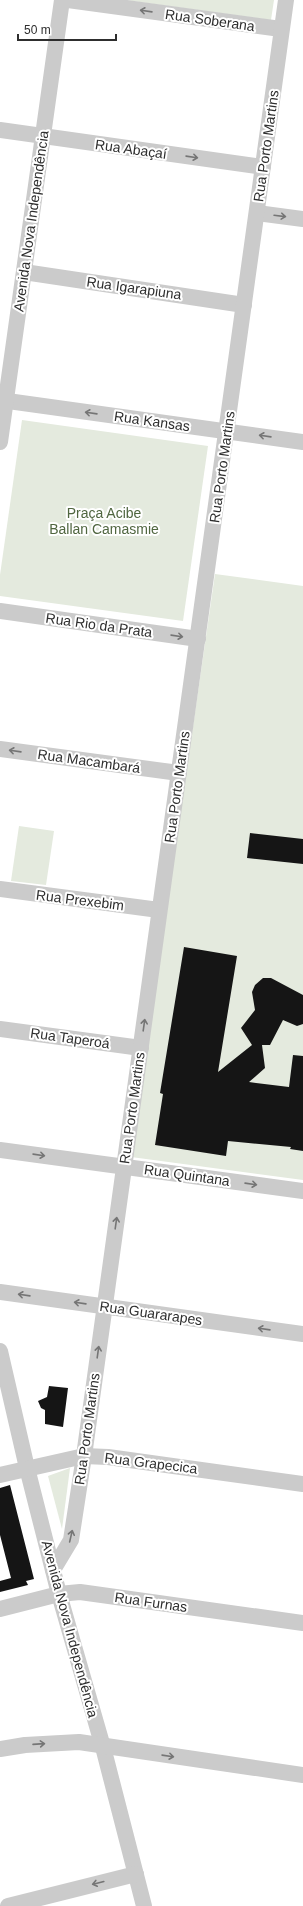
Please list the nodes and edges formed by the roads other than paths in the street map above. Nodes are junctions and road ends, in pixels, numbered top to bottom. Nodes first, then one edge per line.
1 (62, 0) edge
2 (68, 0) edge
3 (286, 0) edge
4 (281, 29) junction
5 (0, 130) edge
6 (43, 136) junction
7 (263, 168) junction
8 (257, 213) junction
9 (303, 219) edge
10 (24, 272) junction
11 (244, 305) junction
12 (3, 400) edge
13 (227, 431) junction
14 (0, 442) edge
15 (303, 442) edge
16 (0, 611) edge
17 (198, 639) junction
18 (0, 749) edge
19 (178, 773) junction
20 (0, 889) edge
21 (159, 910) junction
22 (0, 1029) edge
23 (141, 1048) junction
24 (0, 1150) edge
25 (124, 1167) junction
26 (303, 1191) edge
27 (0, 1292) edge
28 (105, 1307) junction
29 (303, 1334) edge
30 (0, 1351) edge
31 (84, 1456) junction
32 (27, 1468) junction
33 (0, 1475) edge
34 (303, 1484) edge
35 (53, 1570) junction
36 (59, 1594) junction
37 (0, 1609) edge
38 (303, 1623) edge
39 (103, 1746) junction
40 (0, 1749) edge
41 (303, 1775) edge
42 (136, 1874) junction
43 (8, 1906) edge
44 (144, 1906) edge

1 - 6 street, Avenida Nova Independência
4 -> 2 street, Rua Soberana
3 - 4 street, Rua Porto Martins
4 - 7 street, Rua Porto Martins
5 - 6 street, Rua Abaçaí
6 -> 7 street, Rua Abaçaí
6 - 10 street, Avenida Nova Independência
7 - 8 street, Rua Porto Martins
8 -> 9 street
8 - 11 street, Rua Porto Martins
10 - 11 street, Rua Igarapiuna
10 - 12 street, Avenida Nova Independência
11 - 13 street, Rua Porto Martins
13 -> 12 street, Rua Kansas
12 - 14 street, Avenida Nova Independência
15 -> 13 street, Rua Kansas
13 - 17 street, Rua Porto Martins
16 -> 17 street, Rua Rio da Prata
17 - 19 street, Rua Porto Martins
19 -> 18 street, Rua Macambará
19 - 21 street, Rua Porto Martins
20 - 21 street, Rua Prexebim
23 -> 21 street, Rua Porto Martins
22 - 23 street, Rua Taperoá
23 - 25 street, Rua Porto Martins
24 -> 25 street, Rua Quintana
25 -> 26 street, Rua Quintana
28 -> 25 street, Rua Porto Martins
28 -> 27 street, Rua Guararapes
29 -> 28 street, Rua Guararapes
31 -> 28 street, Rua Porto Martins
30 - 32 street, Avenida Nova Independência
31 - 32 street, Rua Grapecica
31 - 34 street, Rua Grapecica
35 -> 31 street, Rua Porto Martins
32 - 33 street, Rua Grapecica
32 - 35 street, Avenida Nova Independência
35 - 36 street, Avenida Nova Independência
36 - 37 street, Rua Furnas
36 - 38 street, Rua Furnas
36 - 39 street, Avenida Nova Independência
40 -> 39 street
39 -> 41 street
39 - 42 street, Avenida Nova Independência
42 -> 43 street
42 - 44 street, Avenida Nova Independência

